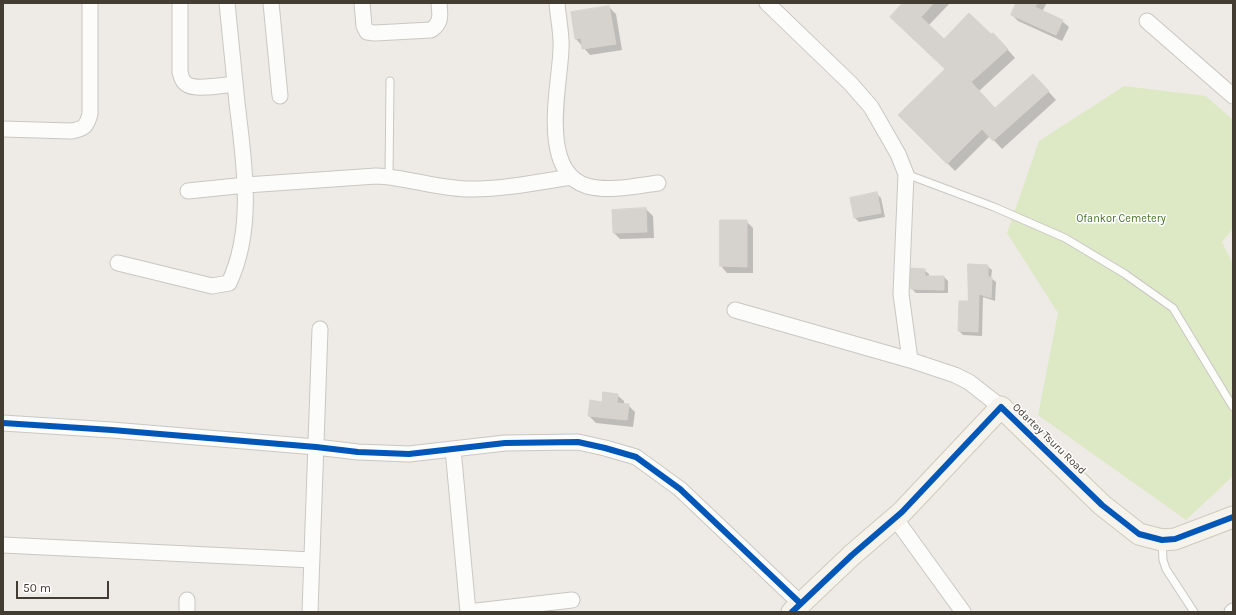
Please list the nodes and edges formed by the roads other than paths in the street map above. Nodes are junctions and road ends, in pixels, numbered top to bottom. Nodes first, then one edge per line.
1 (90, 3) edge
2 (180, 3) edge
3 (227, 3) edge
4 (271, 3) edge
5 (362, 3) edge
6 (439, 3) edge
7 (556, 3) edge
8 (767, 3) edge
9 (1147, 20) dead end
10 (390, 81) dead end
11 (235, 84) junction
12 (280, 96) dead end
13 (1233, 96) edge
14 (3, 129) edge
15 (906, 174) junction
16 (389, 176) junction
17 (572, 178) junction
18 (658, 183) dead end
19 (246, 185) junction
20 (188, 191) dead end
21 (118, 263) dead end
22 (735, 310) dead end
23 (320, 329) dead end
24 (910, 360) junction
25 (1001, 407) junction
26 (1233, 407) edge
27 (3, 423) edge
28 (316, 447) junction
29 (453, 450) junction
30 (1233, 517) edge
31 (895, 518) junction
32 (1162, 540) junction
33 (3, 545) edge
34 (312, 560) junction
35 (572, 600) dead end
36 (796, 608) edge
37 (310, 612) edge
38 (468, 612) edge
39 (963, 612) edge
40 (1194, 612) edge

1 - 14 street
2 - 11 street
3 - 11 street
4 - 12 street
5 - 6 street
7 - 17 street
8 - 15 street
9 - 13 street
10 - 16 lane
11 - 19 street
15 - 24 street
15 - 26 lane
16 - 17 street
16 - 19 street
17 - 18 street
19 - 20 street
19 - 21 street
22 - 24 street
23 - 28 street
24 - 25 street
25 - 31 street, Odartey Tsuru Road
25 - 32 street, Odartey Tsuru Road
27 - 28 street
28 - 29 street
28 - 34 street
29 - 36 street
29 - 38 street
30 - 32 street, Odartey Tsuru Road
31 - 36 street, Odartey Tsuru Road
31 - 39 street
32 - 40 lane
33 - 34 street
34 - 37 street
35 - 38 street

